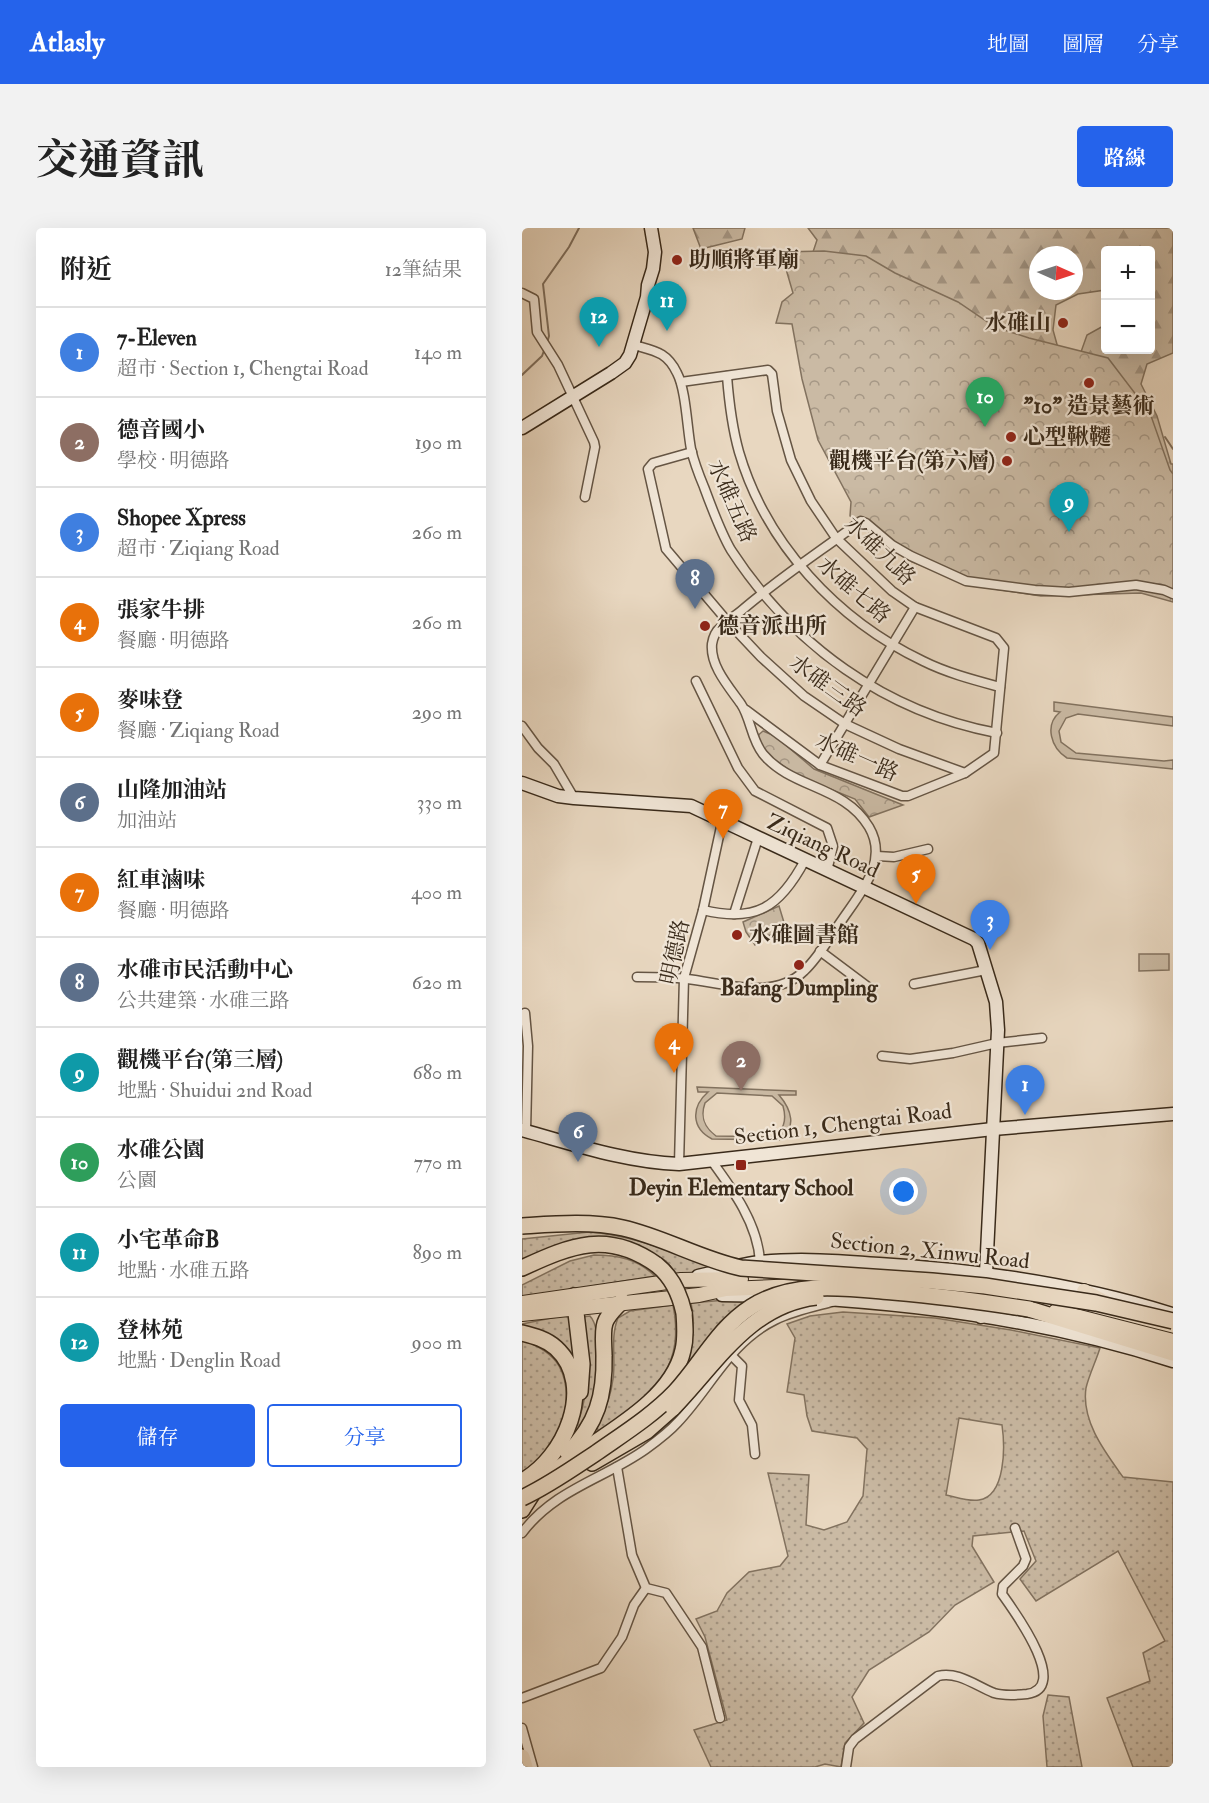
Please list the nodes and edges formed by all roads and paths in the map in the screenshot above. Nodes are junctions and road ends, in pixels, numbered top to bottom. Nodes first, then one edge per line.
1 (651, 228) edge
2 (522, 293) edge
3 (634, 345) junction
4 (727, 376) junction
5 (681, 382) junction
6 (573, 397) junction
7 (522, 428) edge
8 (692, 452) junction
9 (585, 496) dead end
10 (836, 538) junction
11 (800, 566) junction
12 (763, 592) junction
13 (1173, 594) edge
14 (915, 607) junction
15 (728, 622) junction
16 (891, 644) junction
17 (696, 681) dead end
18 (869, 685) junction
19 (1000, 687) junction
20 (744, 709) junction
21 (845, 724) junction
22 (522, 726) edge
23 (997, 733) junction
24 (820, 765) junction
25 (965, 773) junction
26 (522, 783) edge
27 (574, 798) junction
28 (722, 822) junction
29 (758, 838) junction
30 (928, 849) dead end
31 (877, 856) junction
32 (805, 860) junction
33 (827, 871) junction
34 (863, 888) junction
35 (703, 910) junction
36 (734, 914) junction
37 (820, 951) junction
38 (986, 970) junction
39 (637, 977) dead end
40 (684, 978) junction
41 (914, 984) dead end
42 (872, 990) dead end
43 (525, 1013) dead end
44 (1042, 1038) dead end
45 (997, 1043) junction
46 (882, 1056) dead end
47 (1173, 1114) edge
48 (993, 1129) junction
49 (524, 1130) edge
50 (711, 1160) junction
51 (679, 1164) junction
52 (522, 1226) edge
53 (522, 1233) edge
54 (628, 1248) junction
55 (765, 1266) junction
56 (522, 1268) edge
57 (986, 1273) junction
58 (522, 1279) edge
59 (681, 1280) junction
60 (1084, 1291) junction
61 (889, 1292) junction
62 (699, 1295) junction
63 (715, 1295) junction
64 (984, 1295) junction
65 (841, 1300) junction
66 (622, 1301) junction
67 (575, 1302) junction
68 (1030, 1302) junction
69 (522, 1303) edge
70 (539, 1312) junction
71 (522, 1314) edge
72 (1173, 1314) edge
73 (981, 1317) junction
74 (522, 1319) edge
75 (1173, 1321) edge
76 (1153, 1327) junction
77 (1173, 1328) edge
78 (755, 1332) junction
79 (522, 1333) edge
80 (1173, 1333) edge
81 (1173, 1343) edge
82 (1173, 1353) edge
83 (730, 1354) junction
84 (1173, 1361) edge
85 (574, 1413) junction
86 (755, 1454) dead end
87 (617, 1467) junction
88 (522, 1481) edge
89 (540, 1484) junction
90 (522, 1498) edge
91 (522, 1510) edge
92 (522, 1519) edge
93 (1015, 1528) dead end
94 (522, 1533) edge
95 (646, 1588) junction
96 (522, 1698) edge
97 (720, 1718) dead end
98 (522, 1728) edge
99 (522, 1757) edge
100 (525, 1767) edge
101 (533, 1767) edge
102 (846, 1767) edge

1 - 3 main road
2 - 6 street
3 - 5 street, 水碓五路
3 - 6 main road
4 - 5 street, 水碓九路
4 - 10 street, 水碓九路
4 - 11 street, 水碓七路
5 - 8 street, 水碓五路
6 - 7 main road
6 - 9 street
8 - 12 street, 水碓五路
8 - 15 street, 水碓三路
10 - 11 street, 水碓一路
10 - 13 street, 水碓一路
10 - 14 street, 水碓九路
11 - 12 street, 水碓一路
11 - 16 street, 水碓七路
12 - 15 street, 水碓一路
12 - 18 street, 水碓五路
14 - 16 street
14 - 19 street, 水碓九路
15 - 20 street, 水碓一路
15 - 21 street, 水碓三路
16 - 18 street
16 - 19 street, 水碓七路
17 - 33 street
18 - 21 street
18 - 23 street, 水碓五路
19 - 23 street
20 - 24 street, 水碓一路
20 - 31 street, 水碓一路
21 - 24 street
21 - 25 street, 水碓三路
22 - 27 street
23 - 25 street, 水碓一路
24 - 25 street, 水碓一路
26 - 27 main road, Ziqiang Road
27 - 28 main road, Ziqiang Road
28 - 29 main road, Ziqiang Road
28 - 35 street, 明德路
29 - 32 main road, Ziqiang Road
29 - 36 street
30 - 31 street
31 - 34 street
32 - 33 main road, Ziqiang Road
32 - 36 street
33 - 34 main road, Ziqiang Road
34 - 37 street
34 - 38 main road, Ziqiang Road
35 - 36 street
35 - 40 street, 明德路
37 - 40 street
37 - 42 street
38 - 41 street
38 - 45 main road, Ziqiang Road
39 - 40 street
40 - 51 street, 明德路
43 - 49 street
44 - 45 street
45 - 46 street
45 - 48 main road, Ziqiang Road
47 - 48 main road, Section 1, Chengtai Road
48 - 50 main road, Section 1, Chengtai Road
48 - 57 main road, Ziqiang Road
49 - 51 main road, Section 1, Chengtai Road
50 - 51 main road, Section 1, Chengtai Road
50 - 55 street
52 - 55 highway, bridge
53 - 55 highway, bridge
54 - 56 highway
54 - 58 highway
54 - 89 highway, bridge
55 - 57 main road, Section 2, Xinwu Road
55 - 59 main road, Section 2, Xinwu Road
55 - 68 highway, bridge
57 - 60 main road, Section 2, Xinwu Road
57 - 64 main road, Ziqiang Road
59 - 64 main road, Section 2, Xinwu Road
59 - 67 main road, Section 2, Xinwu Road
60 - 72 main road, Section 2, Xinwu Road
60 - 76 main road
61 - 68 highway, bridge
61 - 90 highway, bridge
61 - 92 highway, bridge
62 - 63 main road, Section 2, Xinwu Road
62 - 64 main road, Section 2, Xinwu Road
62 - 66 main road, Section 2, Xinwu Road
63 - 65 main road, Section 2, Xinwu Road
63 - 78 street
64 - 73 main road, Ziqiang Road
64 - 76 main road, Section 2, Xinwu Road
64 - 81 main road, Section 2, Xinwu Road
65 - 73 main road, Section 2, Xinwu Road
65 - 78 street
66 - 67 main road, Section 2, Xinwu Road
66 - 89 highway
67 - 69 main road, Section 2, Xinwu Road
67 - 70 main road, Section 2, Xinwu Road
67 - 85 highway
68 - 75 highway, bridge
68 - 77 highway, bridge
68 - 81 highway
68 - 82 highway
70 - 71 main road, Section 2, Xinwu Road
70 - 74 main road
73 - 84 main road, Section 2, Xinwu Road
76 - 80 main road, Section 2, Xinwu Road
78 - 83 street
79 - 85 highway
83 - 86 street
83 - 87 street
85 - 88 highway
87 - 94 street
87 - 95 street
89 - 91 highway
93 - 102 street
95 - 96 street
95 - 97 street
98 - 101 street
99 - 100 highway

